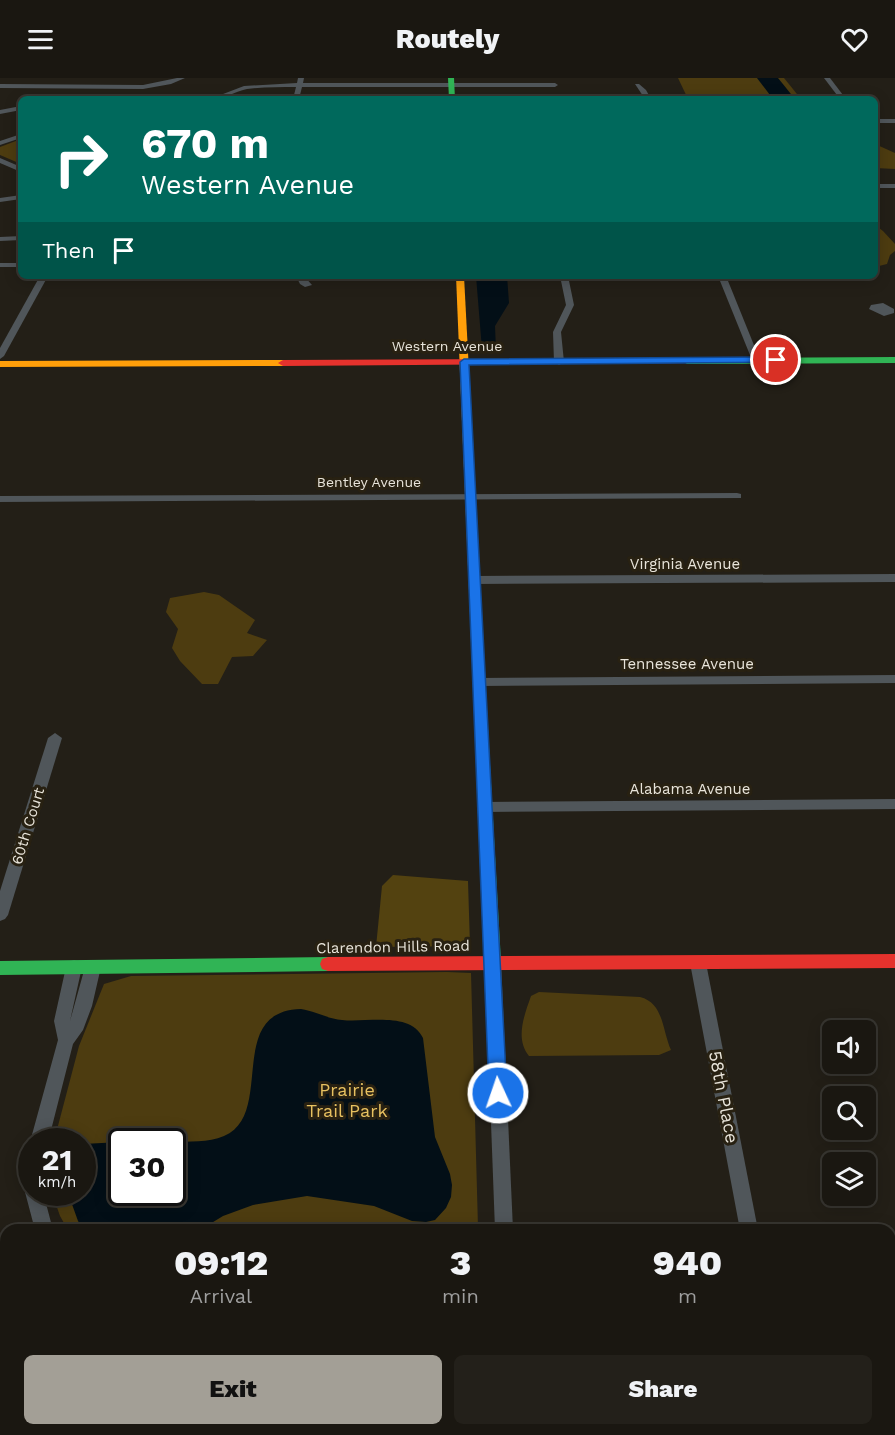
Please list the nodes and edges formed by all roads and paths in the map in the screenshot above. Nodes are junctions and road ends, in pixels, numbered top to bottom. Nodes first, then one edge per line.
1 (182, 78) edge
2 (827, 78) edge
3 (300, 81) edge
4 (452, 81) edge
5 (555, 85) dead end
6 (0, 86) edge
7 (637, 86) dead end
8 (126, 88) junction
9 (119, 96) edge
10 (222, 96) edge
11 (297, 96) edge
12 (646, 96) edge
13 (841, 96) edge
14 (18, 109) edge
15 (0, 112) edge
16 (895, 121) edge
17 (878, 122) edge
18 (18, 137) edge
19 (0, 143) edge
20 (0, 160) edge
21 (18, 169) edge
22 (878, 186) edge
23 (895, 186) edge
24 (18, 197) edge
25 (0, 200) edge
26 (18, 238) edge
27 (0, 239) edge
28 (0, 265) edge
29 (18, 265) edge
30 (42, 279) edge
31 (302, 279) edge
32 (460, 279) edge
33 (565, 279) edge
34 (723, 279) edge
35 (308, 285) dead end
36 (0, 356) edge
37 (756, 360) junction
38 (895, 360) edge
39 (464, 362) junction
40 (559, 362) junction
41 (0, 364) edge
42 (737, 495) dead end
43 (470, 497) junction
44 (0, 498) edge
45 (895, 578) edge
46 (474, 580) junction
47 (895, 679) edge
48 (479, 682) junction
49 (55, 738) dead end
50 (895, 804) edge
51 (484, 807) junction
52 (0, 915) edge
53 (493, 962) junction
54 (698, 963) junction
55 (894, 965) edge
56 (74, 967) junction
57 (93, 967) junction
58 (0, 968) edge
59 (66, 1040) junction
60 (43, 1128) edge
61 (36, 1206) edge
62 (42, 1224) edge
63 (504, 1224) edge
64 (748, 1224) edge

1 - 8 street
2 - 13 street
3 - 4 street
3 - 10 street
3 - 11 street
4 - 5 street
6 - 8 street
7 - 12 street
8 - 9 street
14 - 15 street
16 - 17 street
18 - 19 street
20 - 21 street
22 - 23 street
24 - 25 street
26 - 27 street
28 - 29 street
30 - 36 street
31 - 35 street
32 - 39 street
33 - 40 street
34 - 37 street
37 - 38 street, Western Avenue
37 - 40 street, Western Avenue
39 - 40 street, Western Avenue
39 - 41 street, Western Avenue
39 - 43 street
42 - 43 street, Bentley Avenue
43 - 44 street, Bentley Avenue
43 - 46 street
45 - 46 street, Virginia Avenue
46 - 48 street
47 - 48 street, Tennessee Avenue
48 - 51 street
49 - 52 street, 60th Court
50 - 51 street, Alabama Avenue
51 - 53 street
53 - 54 street, Clarendon Hills Road
53 - 57 street, Clarendon Hills Road
53 - 63 street
54 - 55 street, Clarendon Hills Road
54 - 64 street, 58th Place
56 - 57 street, Clarendon Hills Road
56 - 58 street, Clarendon Hills Road
56 - 59 street
57 - 59 street
59 - 60 street
61 - 62 street

